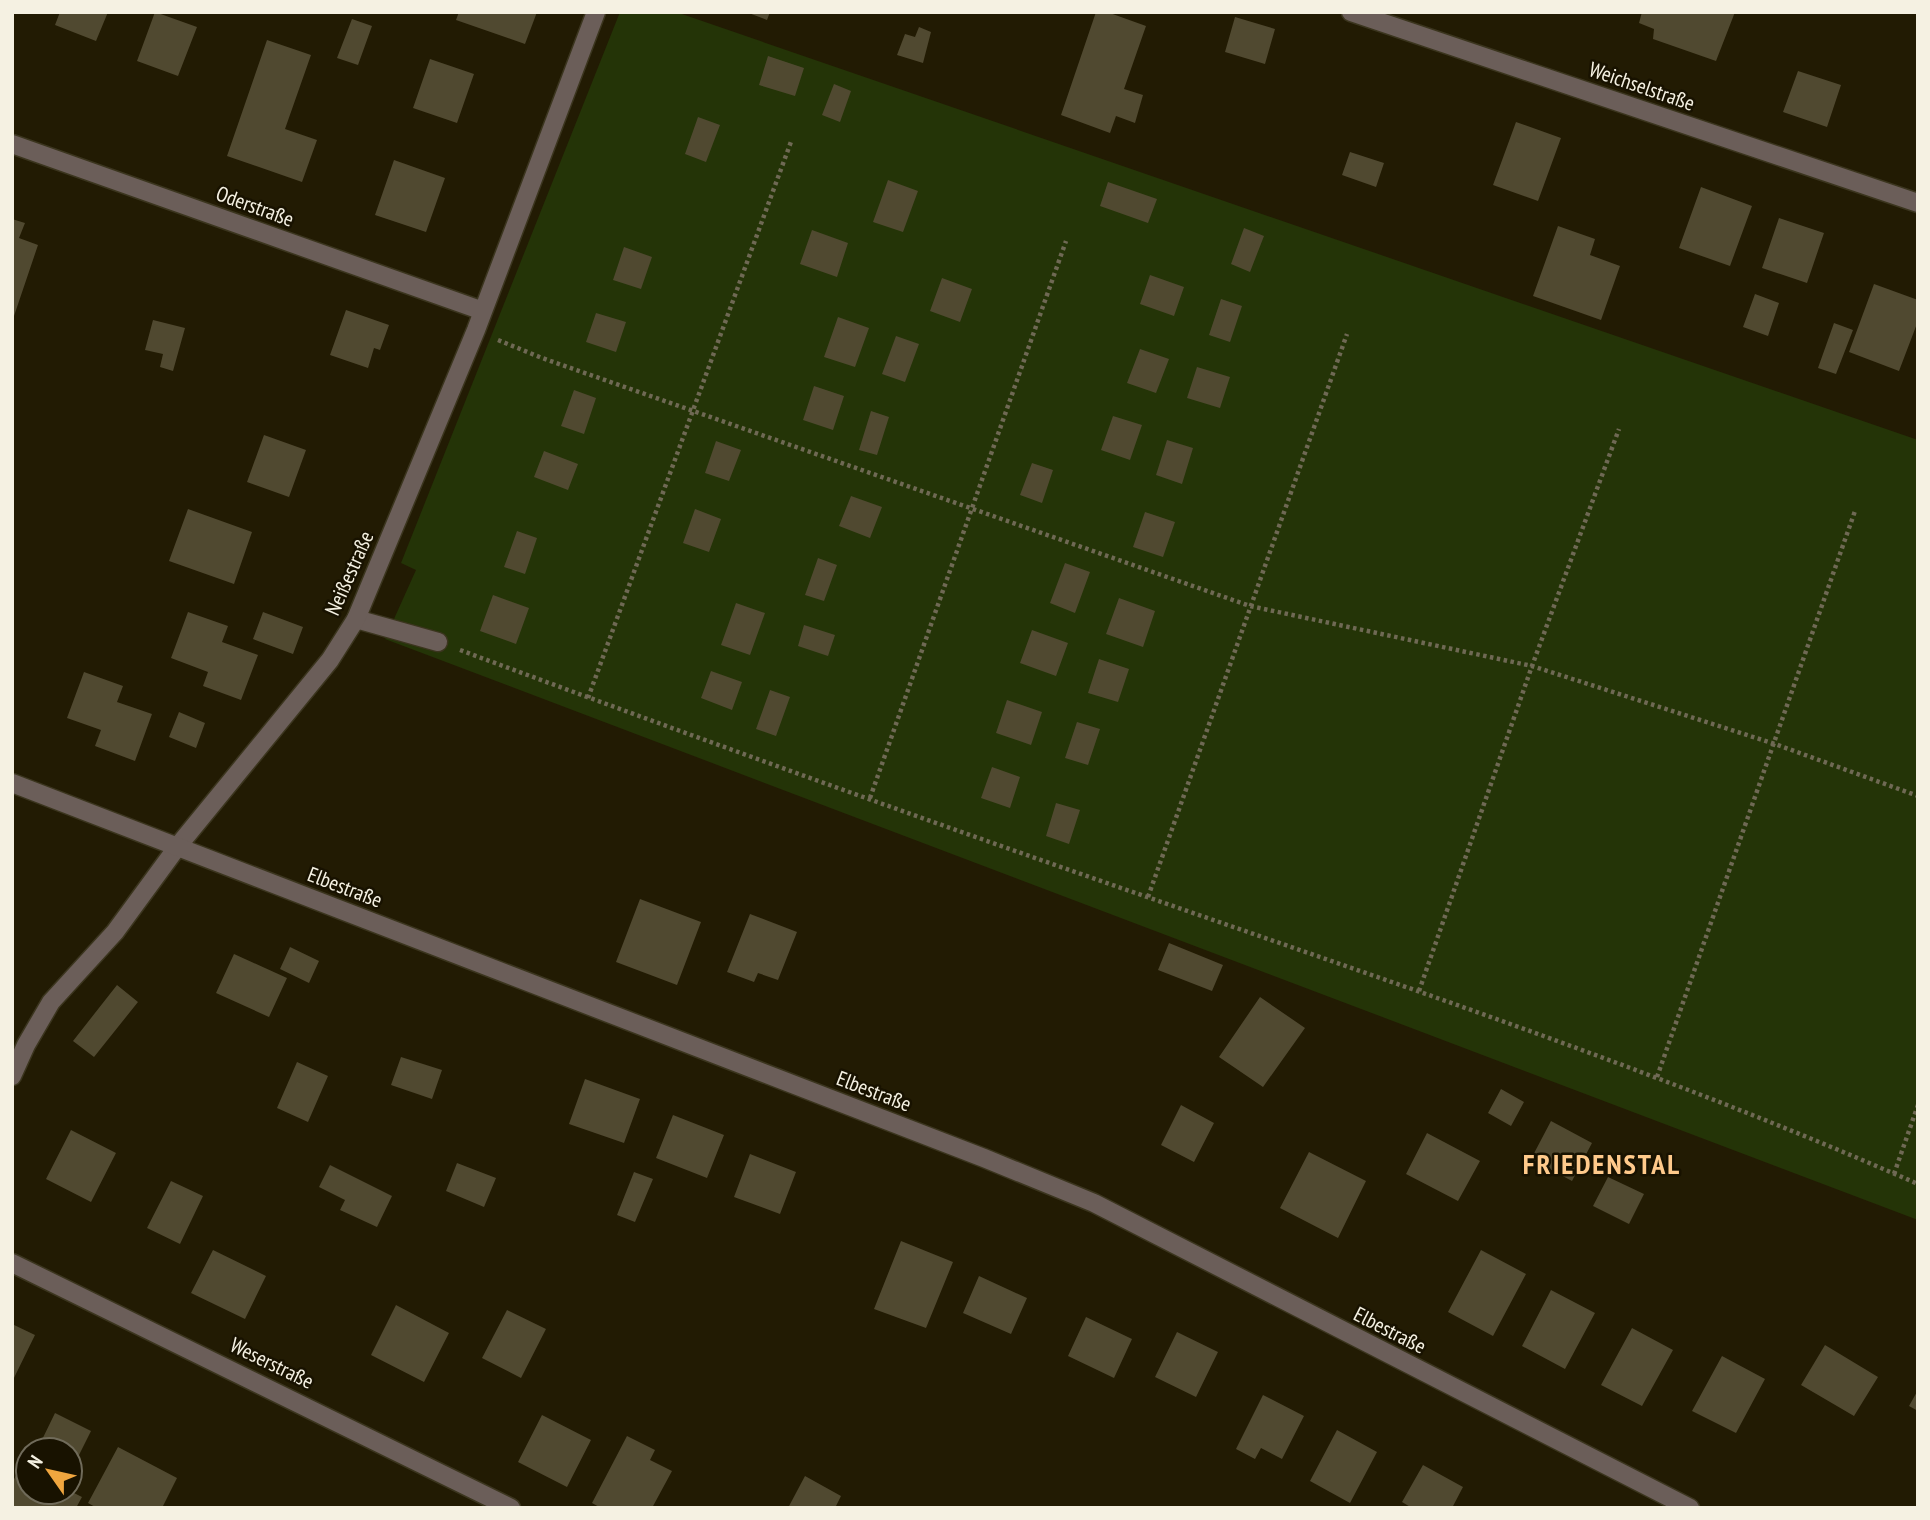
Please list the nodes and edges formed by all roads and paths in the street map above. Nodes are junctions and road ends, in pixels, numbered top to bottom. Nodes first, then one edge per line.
1 (596, 12) edge
2 (1351, 12) edge
3 (792, 139) dead end
4 (12, 144) edge
5 (1918, 203) edge
6 (1066, 241) dead end
7 (483, 311) junction
8 (476, 330) junction
9 (1347, 334) dead end
10 (692, 410) junction
11 (1619, 429) dead end
12 (972, 509) junction
13 (1855, 511) dead end
14 (1250, 606) junction
15 (356, 620) junction
16 (438, 642) joint
17 (1532, 666) junction
18 (588, 698) junction
19 (1775, 744) junction
20 (12, 783) edge
21 (1918, 796) edge
22 (870, 798) junction
23 (178, 846) junction
24 (1147, 897) junction
25 (1419, 991) junction
26 (12, 1076) edge
27 (1657, 1077) junction
28 (1918, 1105) edge
29 (1894, 1174) junction
30 (1918, 1184) edge
31 (12, 1263) edge
32 (511, 1508) edge
33 (1690, 1508) edge

1 - 7 street, Neißestraße
2 - 5 street, Weichselstraße
3 - 10 path
4 - 7 street, Oderstraße
6 - 12 path
7 - 8 street, Neißestraße
8 - 10 path
8 - 15 street, Neißestraße
9 - 14 path
10 - 12 path
10 - 18 path
11 - 17 path
12 - 14 path
12 - 22 path
13 - 19 path
14 - 17 path
14 - 24 path
15 - 16 street
15 - 23 street, Neißestraße
16 - 18 path
17 - 19 path
17 - 25 path
18 - 22 path
19 - 21 path
19 - 27 path
20 - 23 street, Elbestraße
22 - 24 path
23 - 26 street, Neißestraße
23 - 33 street, Elbestraße
24 - 25 path
25 - 27 path
27 - 29 path
28 - 29 path
29 - 30 path
31 - 32 street, Weserstraße

